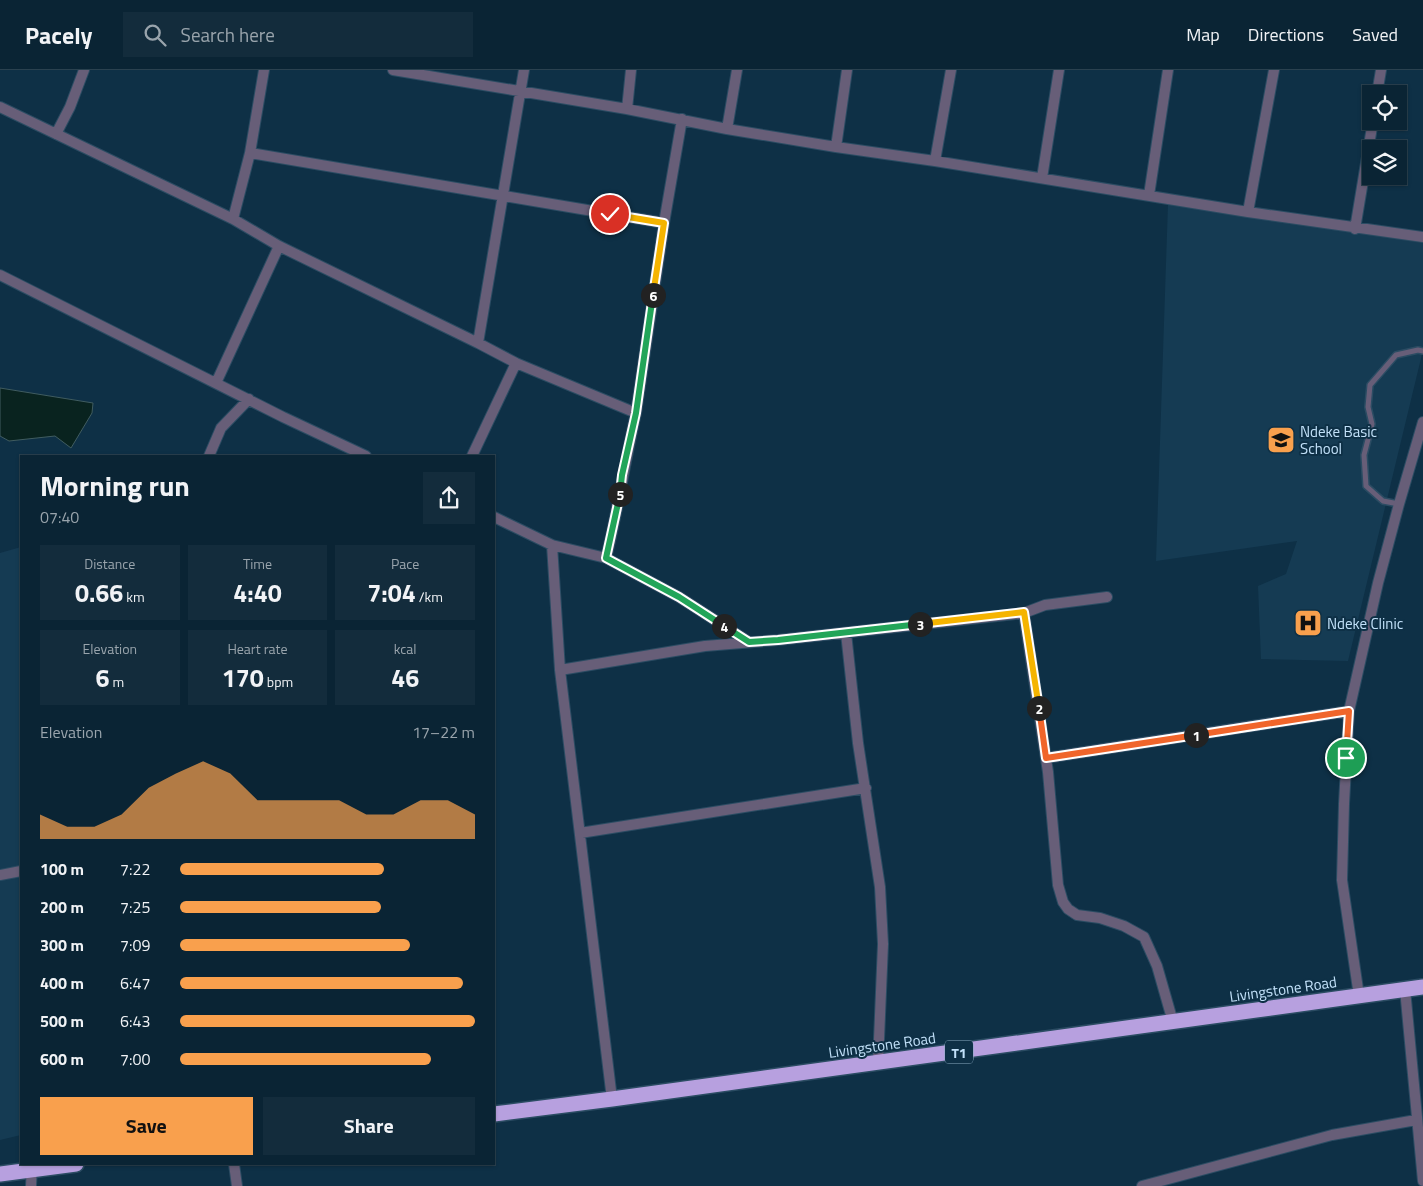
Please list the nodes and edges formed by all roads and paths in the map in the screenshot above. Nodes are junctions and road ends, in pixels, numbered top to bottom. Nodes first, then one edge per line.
1 (84, 70) edge
2 (264, 70) edge
3 (393, 70) edge
4 (524, 70) edge
5 (631, 70) edge
6 (737, 70) edge
7 (847, 70) edge
8 (951, 70) edge
9 (1059, 70) edge
10 (1168, 70) edge
11 (1274, 70) edge
12 (1381, 70) edge
13 (413, 72) edge
14 (1378, 85) edge
15 (520, 92) junction
16 (0, 107) edge
17 (627, 109) junction
18 (682, 119) junction
19 (727, 129) junction
20 (1371, 130) edge
21 (56, 134) junction
22 (836, 147) junction
23 (250, 153) junction
24 (935, 161) junction
25 (1042, 178) junction
26 (1149, 195) junction
27 (503, 196) junction
28 (1248, 212) junction
29 (233, 219) junction
30 (664, 223) junction
31 (1355, 228) junction
32 (1423, 237) edge
33 (279, 246) junction
34 (0, 276) edge
35 (478, 343) junction
36 (1423, 350) edge
37 (516, 364) junction
38 (216, 383) junction
39 (249, 399) junction
40 (636, 413) junction
41 (1423, 422) edge
42 (209, 455) edge
43 (364, 455) edge
44 (472, 455) edge
45 (1399, 504) junction
46 (495, 517) edge
47 (552, 545) junction
48 (606, 558) junction
49 (1107, 597) dead end
50 (1024, 612) junction
51 (846, 633) junction
52 (749, 642) junction
53 (560, 670) junction
54 (1349, 711) junction
55 (1046, 758) junction
56 (866, 788) junction
57 (580, 833) junction
58 (20, 871) edge
59 (0, 875) edge
60 (1423, 987) edge
61 (1405, 989) junction
62 (1359, 996) junction
63 (1173, 1022) junction
64 (878, 1063) junction
65 (612, 1099) junction
66 (495, 1114) edge
67 (1416, 1120) junction
68 (61, 1165) edge
69 (234, 1165) edge
70 (31, 1167) edge
71 (0, 1174) edge
72 (1423, 1181) edge
73 (32, 1186) edge
74 (237, 1186) edge
75 (1142, 1186) edge

1 - 21 street
2 - 23 street
3 - 13 street
4 - 15 street
5 - 17 street
6 - 19 street
7 - 22 street
8 - 24 street
9 - 25 street
10 - 26 street
11 - 28 street
12 - 14 street
13 - 15 street
15 - 17 street
15 - 27 street
16 - 21 street
17 - 18 street
18 - 19 street
18 - 30 street
19 - 22 street
20 - 31 street
21 - 29 street
22 - 24 street
23 - 27 street
23 - 29 street
24 - 25 street
25 - 26 street
26 - 28 street
27 - 30 street
27 - 35 street
28 - 31 street
29 - 33 street
30 - 40 street
31 - 32 street
33 - 35 street
33 - 38 street
34 - 38 street
35 - 37 street
36 - 45 lane
37 - 40 street
37 - 44 street
38 - 39 street
39 - 42 street
39 - 43 street
40 - 48 street
41 - 45 street
45 - 54 street
46 - 47 street
47 - 48 street
47 - 53 street
48 - 52 street
49 - 50 street
50 - 51 street
50 - 55 street
51 - 52 street
51 - 56 street
52 - 53 street
53 - 57 street
54 - 55 street
54 - 62 street
55 - 63 street
56 - 57 street
56 - 64 street
57 - 65 street
58 - 59 street
60 - 61 highway, Livingstone Road / T1
61 - 62 highway, Livingstone Road / T1
61 - 67 street
62 - 63 highway, Livingstone Road / T1
63 - 64 highway, Livingstone Road / T1
64 - 65 highway, Livingstone Road / T1
65 - 66 highway, Livingstone Road / T1
67 - 72 street
67 - 75 street
68 - 70 highway
69 - 74 street
70 - 71 highway
70 - 73 street

